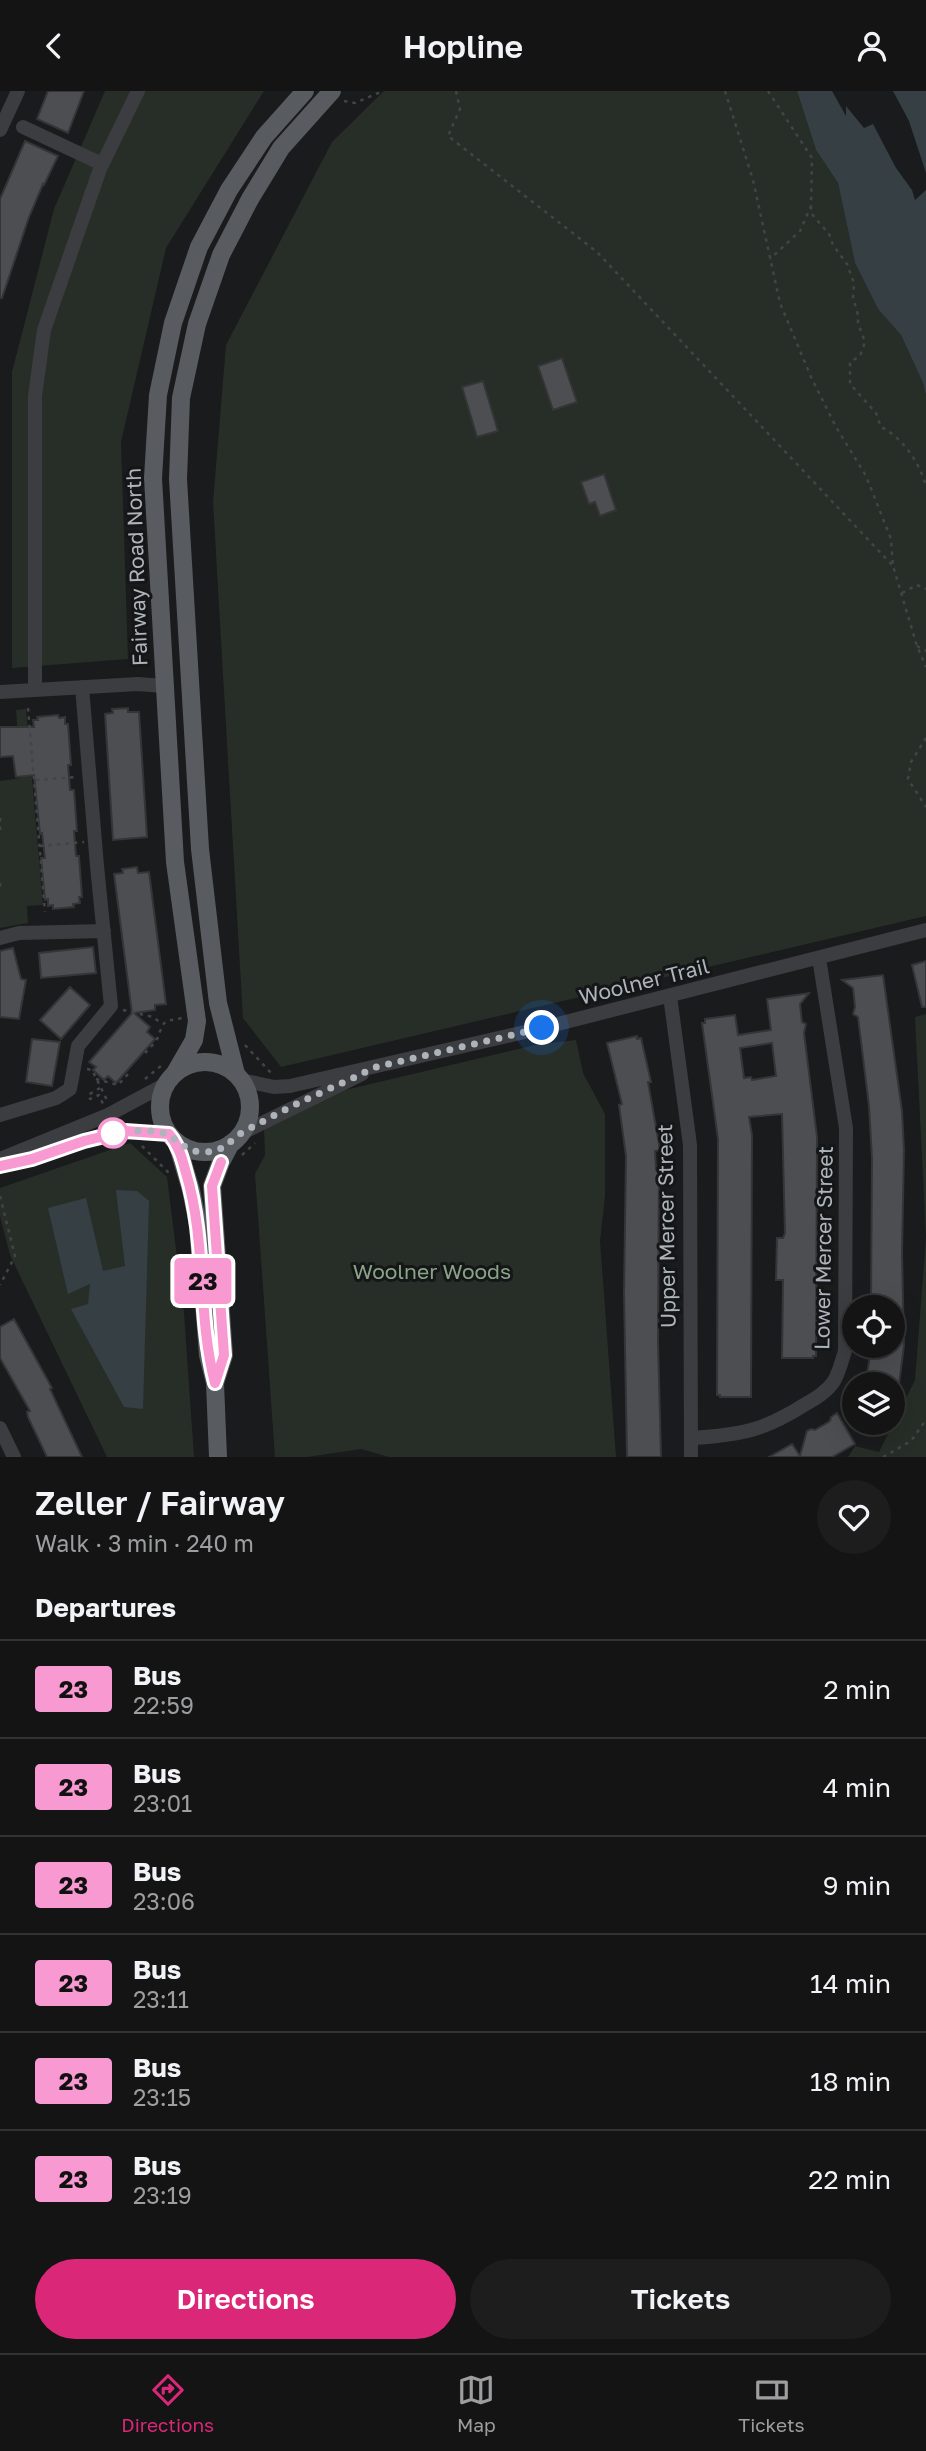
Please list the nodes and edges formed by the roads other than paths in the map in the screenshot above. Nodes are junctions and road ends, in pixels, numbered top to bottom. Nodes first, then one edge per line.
1 (18, 91) edge
2 (138, 91) edge
3 (305, 91) edge
4 (338, 96) edge
5 (23, 127) dead end
6 (0, 130) edge
7 (102, 165) junction
8 (164, 686) junction
9 (82, 687) junction
10 (35, 690) junction
11 (0, 692) edge
12 (926, 930) edge
13 (104, 931) junction
14 (0, 938) edge
15 (819, 958) junction
16 (670, 996) junction
17 (372, 1068) junction
18 (169, 1072) junction
19 (238, 1077) junction
20 (0, 1115) edge
21 (173, 1139) junction
22 (237, 1145) junction
23 (0, 1159) edge
24 (0, 1166) edge
25 (215, 1383) junction
26 (0, 1429) edge
27 (692, 1438) junction
28 (14, 1457) edge
29 (218, 1457) edge
30 (691, 1457) edge

1 - 6 street
2 - 7 street
3 - 8 main road, Fairway Road North
4 - 19 main road
5 - 7 street
7 - 10 street
8 - 9 street
8 - 18 main road, Fairway Road North
9 - 10 street
9 - 13 street
10 - 11 street
12 - 15 street, Woolner Trail
13 - 14 street
13 - 20 street
15 - 16 street, Woolner Trail
15 - 27 street, Lower Mercer Street
16 - 17 street, Woolner Trail
16 - 27 street, Upper Mercer Street
17 - 19 street, Woolner Trail
17 - 22 street, Woolner Trail
18 - 19 main road
18 - 21 main road
18 - 23 street
19 - 22 main road
21 - 22 main road
21 - 24 street
21 - 25 main road
22 - 25 main road
25 - 29 main road
26 - 28 street
27 - 30 street, Upper Mercer Street

